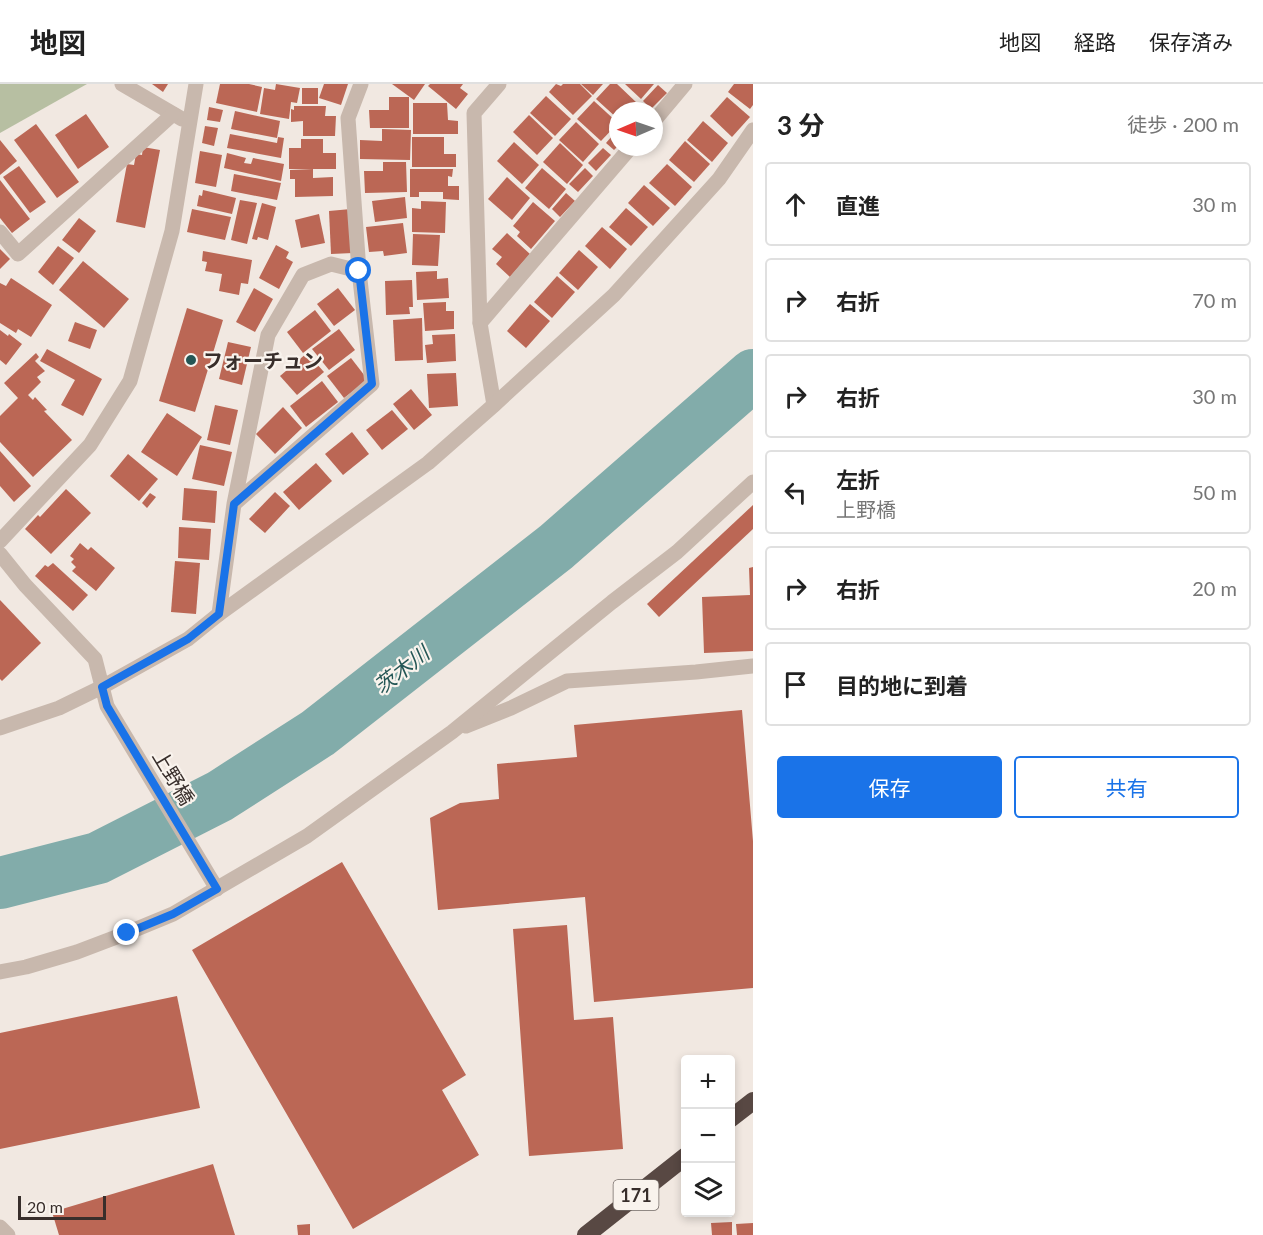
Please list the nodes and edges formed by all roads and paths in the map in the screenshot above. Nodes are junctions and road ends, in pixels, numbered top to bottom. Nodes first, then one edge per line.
1 (122, 84) edge
2 (196, 84) edge
3 (361, 84) edge
4 (499, 84) edge
5 (686, 84) edge
6 (663, 111) edge
7 (173, 114) junction
8 (189, 124) junction
9 (753, 130) edge
10 (624, 156) edge
11 (0, 232) edge
12 (359, 271) junction
13 (480, 323) junction
14 (494, 405) junction
15 (753, 482) edge
16 (234, 504) junction
17 (0, 541) edge
18 (0, 554) edge
19 (219, 614) junction
20 (753, 666) edge
21 (102, 687) junction
22 (0, 728) edge
23 (452, 732) junction
24 (217, 889) junction
25 (0, 972) edge
26 (753, 1101) edge
27 (735, 1115) edge
28 (681, 1159) edge
29 (0, 1227) edge
30 (8, 1235) edge
31 (586, 1235) edge

1 - 7 street
2 - 8 street
3 - 12 street
4 - 13 street
5 - 6 street
7 - 8 street
7 - 11 street
8 - 17 street
9 - 14 street
10 - 13 street
12 - 16 street
12 - 16 street
13 - 14 street
14 - 19 street
15 - 23 street
16 - 19 street
18 - 21 street, 上野橋
19 - 21 street
20 - 23 street
21 - 22 street
21 - 24 street, 上野橋
23 - 24 street
24 - 25 street
26 - 27 highway
28 - 31 highway, 171
29 - 30 street

